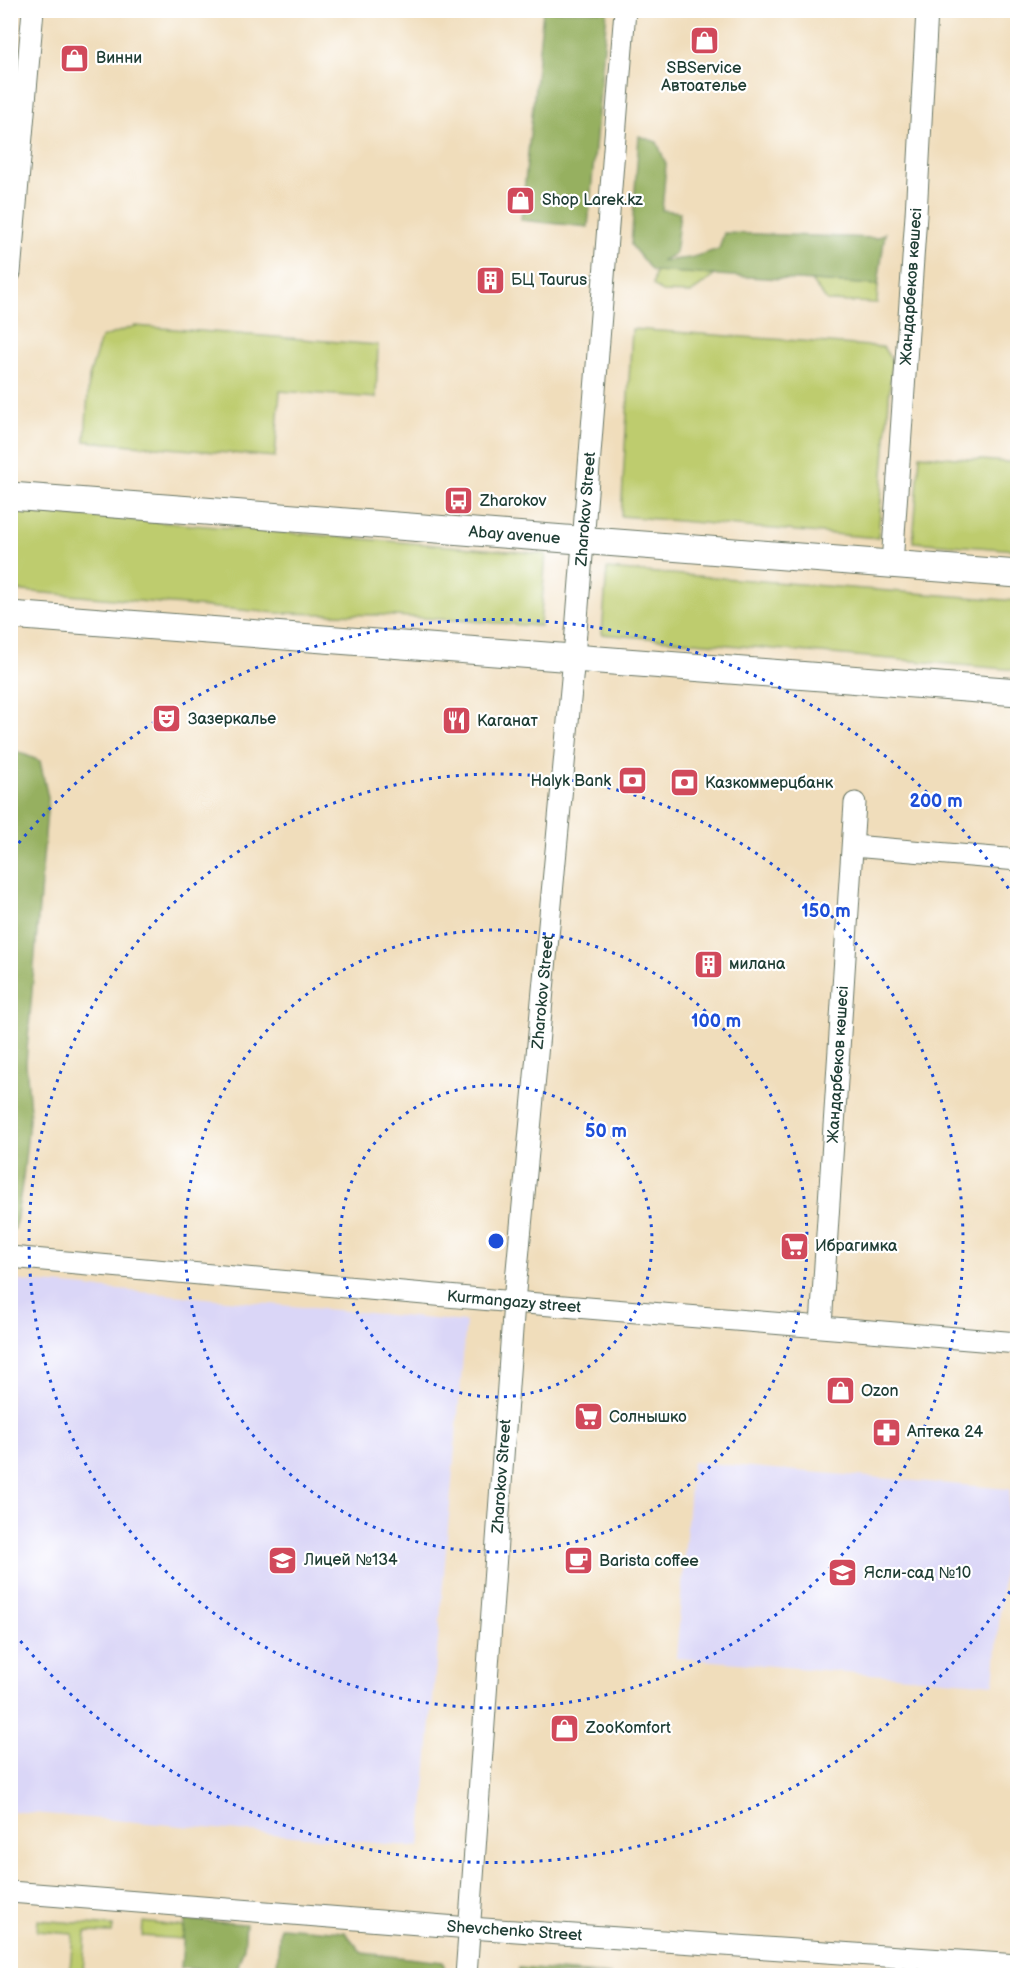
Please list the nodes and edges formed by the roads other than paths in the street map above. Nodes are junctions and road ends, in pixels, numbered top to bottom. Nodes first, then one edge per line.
1 (33, 10) edge
2 (625, 10) edge
3 (927, 10) edge
4 (10, 273) edge
5 (10, 496) edge
6 (583, 540) junction
7 (891, 564) junction
8 (1017, 574) edge
9 (10, 615) edge
10 (574, 657) junction
11 (1017, 692) edge
12 (855, 803) dead end
13 (853, 846) junction
14 (1017, 860) edge
15 (10, 1257) edge
16 (514, 1302) junction
17 (821, 1326) junction
18 (1017, 1343) edge
19 (10, 1892) edge
20 (470, 1928) junction
21 (1017, 1965) edge
22 (466, 1976) edge

1 - 4 street
2 - 6 street, Zharokov Street
3 - 7 street, Жандарбеков көшесі
5 - 6 main road, Abay avenue
6 - 7 main road, Abay avenue
6 - 10 street, Zharokov Street
7 - 8 main road, Abay avenue
9 - 10 main road
10 - 11 main road
10 - 16 street, Zharokov Street
12 - 13 street, Жандарбеков көшесі
13 - 14 street
13 - 17 street, Жандарбеков көшесі
15 - 16 street, Kurmangazy street
16 - 17 street, Kurmangazy street
16 - 20 street, Zharokov Street
17 - 18 street, Kurmangazy street
19 - 20 street, Shevchenko Street
20 - 21 street, Shevchenko Street
20 - 22 street, Zharokov Street

